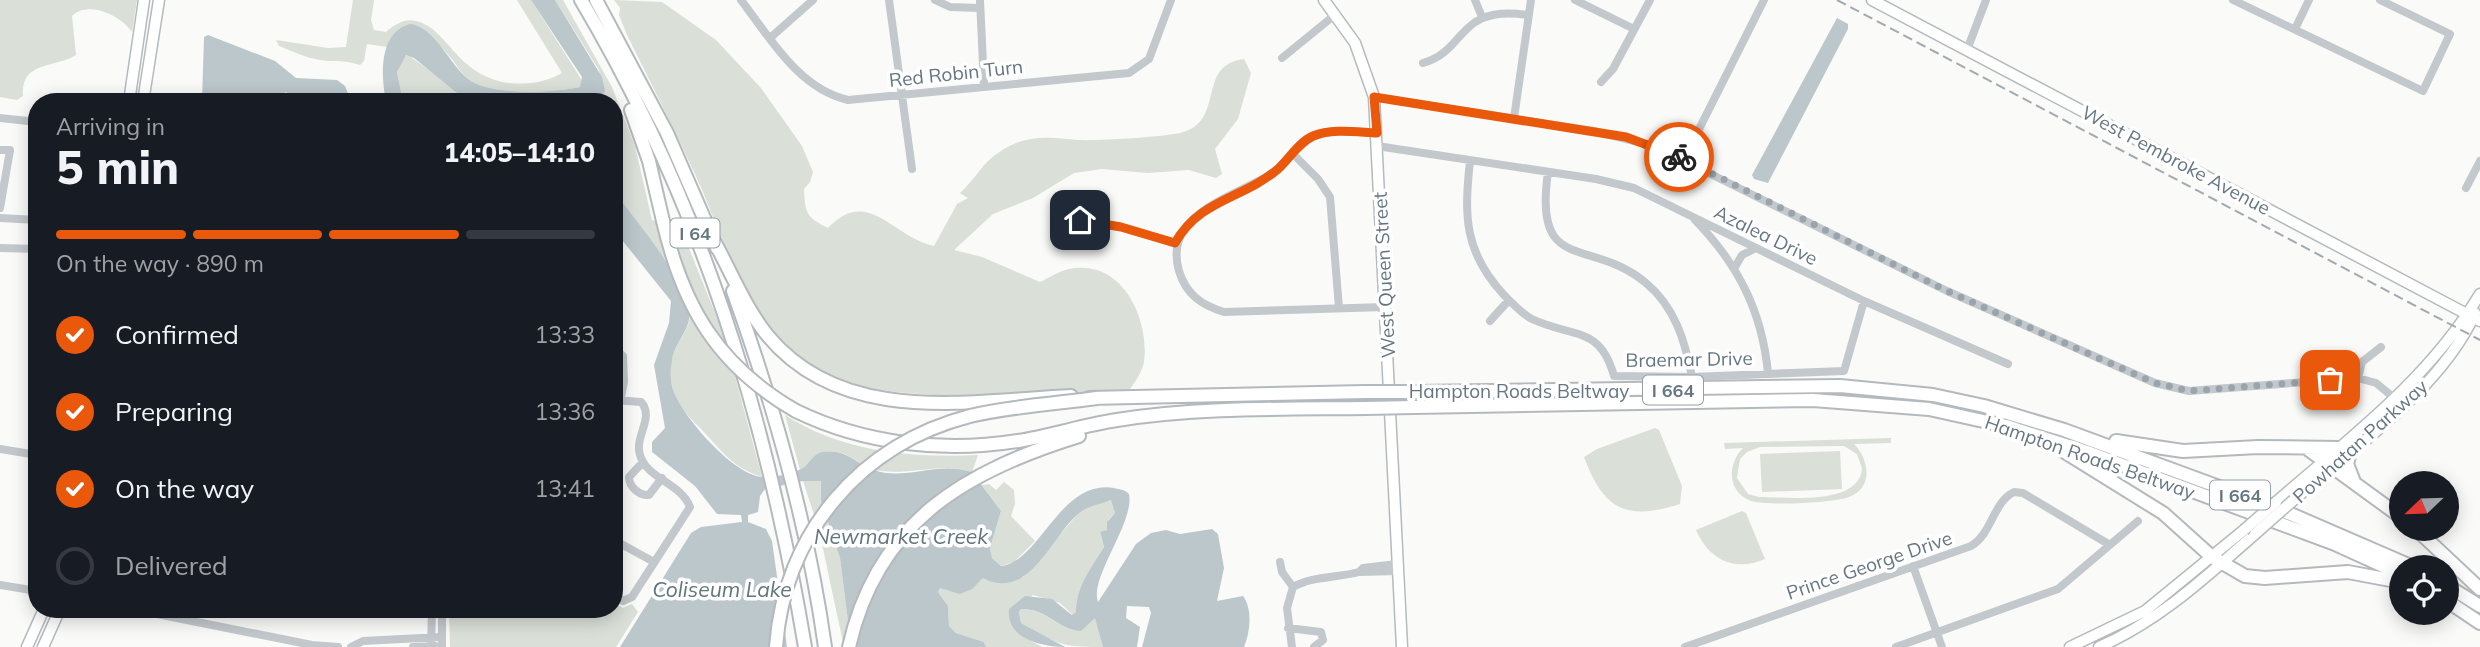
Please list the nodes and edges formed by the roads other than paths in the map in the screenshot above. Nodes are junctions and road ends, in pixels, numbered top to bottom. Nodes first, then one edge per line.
1 (144, 0) edge
2 (159, 0) edge
3 (741, 0) edge
4 (813, 0) edge
5 (889, 0) edge
6 (935, 0) edge
7 (1171, 0) edge
8 (1324, 0) edge
9 (1475, 0) edge
10 (1531, 0) edge
11 (1575, 0) edge
12 (1650, 0) edge
13 (1764, 0) edge
14 (1872, 0) edge
15 (1986, 0) edge
16 (2233, 0) edge
17 (2309, 0) edge
18 (2379, 0) edge
19 (588, 3) edge
20 (979, 4) edge
21 (1336, 14) junction
22 (1528, 15) junction
23 (1482, 17) junction
24 (1634, 29) junction
25 (2295, 29) junction
26 (770, 38) junction
27 (1967, 50) junction
28 (1282, 58) dead end
29 (1423, 63) dead end
30 (1601, 82) dead end
31 (984, 86) junction
32 (129, 93) edge
33 (144, 93) edge
34 (622, 93) edge
35 (903, 94) junction
36 (623, 96) edge
37 (1374, 97) junction
38 (0, 118) edge
39 (1514, 118) junction
40 (28, 121) edge
41 (1377, 133) junction
42 (1377, 146) junction
43 (0, 150) edge
44 (1293, 154) junction
45 (1684, 159) junction
46 (1471, 161) junction
47 (2480, 161) edge
48 (912, 169) dead end
49 (1548, 172) junction
50 (2466, 188) dead end
51 (0, 208) edge
52 (1691, 215) junction
53 (0, 218) edge
54 (28, 220) edge
55 (1080, 220) dead end
56 (715, 243) junction
57 (1175, 243) junction
58 (1756, 247) junction
59 (0, 248) edge
60 (28, 249) edge
61 (1735, 267) junction
62 (2480, 294) edge
63 (1509, 300) junction
64 (1864, 301) junction
65 (2480, 303) edge
66 (1385, 307) junction
67 (1339, 308) junction
68 (2473, 318) edge
69 (1490, 321) dead end
70 (2381, 347) dead end
71 (623, 356) edge
72 (2008, 364) dead end
73 (1768, 373) junction
74 (1692, 377) junction
75 (2358, 378) junction
76 (623, 385) edge
77 (1097, 398) junction
78 (623, 401) edge
79 (2399, 402) junction
80 (1136, 419) junction
81 (2064, 430) junction
82 (2033, 433) junction
83 (0, 449) edge
84 (2305, 449) junction
85 (2345, 450) junction
86 (28, 454) edge
87 (643, 463) junction
88 (2329, 464) junction
89 (662, 478) junction
90 (2354, 482) junction
91 (2389, 508) edge
92 (2138, 521) dead end
93 (2250, 532) junction
94 (623, 541) edge
95 (2429, 541) edge
96 (623, 544) edge
97 (2110, 545) junction
98 (629, 546) junction
99 (2389, 557) edge
100 (2217, 561) junction
101 (654, 562) junction
102 (1280, 562) dead end
103 (1913, 566) junction
104 (1397, 568) junction
105 (2389, 569) edge
106 (2389, 580) edge
107 (0, 585) edge
108 (1293, 587) junction
109 (2480, 589) edge
110 (28, 590) edge
111 (2459, 593) edge
112 (623, 599) edge
113 (2480, 606) edge
114 (2459, 608) edge
115 (40, 618) edge
116 (56, 618) edge
117 (177, 618) edge
118 (432, 618) edge
119 (442, 618) edge
120 (2480, 623) edge
121 (1288, 628) junction
122 (1937, 632) junction
123 (442, 643) edge
124 (431, 644) edge
125 (1699, 645) edge
126 (27, 647) edge
127 (43, 647) edge
128 (341, 647) edge
129 (352, 647) edge
130 (413, 647) edge
131 (776, 647) edge
132 (804, 647) edge
133 (825, 647) edge
134 (849, 647) edge
135 (1292, 647) edge
136 (1314, 647) edge
137 (1402, 647) edge
138 (1685, 647) edge
139 (1896, 647) edge
140 (1942, 647) edge
141 (2070, 647) edge
142 (2099, 647) edge

1 - 32 main road
2 - 33 main road
3 - 26 street, Red Robin Turn
4 - 26 street
5 - 35 street
6 - 20 street
7 - 31 street, Red Robin Turn
8 - 21 main road, West Queen Street
9 - 23 street
10 - 22 street
11 - 24 street
12 - 24 street
13 - 45 street
14 - 27 main road, West Pembroke Avenue
15 - 27 street
16 - 25 street
17 - 25 street
18 - 25 street
19 - 34 highway, bridge
19 - 56 highway, I 64
19 - 132 highway, I 64
20 - 31 street
21 - 28 street
21 - 37 main road, West Queen Street
22 - 23 street
22 - 39 street
23 - 29 street
24 - 30 street
26 - 35 street, Red Robin Turn
27 - 68 main road, West Pembroke Avenue
31 - 35 street, Red Robin Turn
35 - 48 street
36 - 80 highway, bridge
37 - 39 street
37 - 41 main road, West Queen Street
38 - 40 street
39 - 45 street
41 - 42 main road, West Queen Street
41 - 44 street
42 - 46 street, Azalea Drive
42 - 66 main road, West Queen Street
43 - 51 street
44 - 57 street
44 - 67 street
45 - 75 street
46 - 49 street, Azalea Drive
46 - 63 street, Braemar Drive
47 - 50 street
49 - 52 street, Azalea Drive
49 - 74 street
52 - 58 street, Azalea Drive
52 - 61 street
53 - 54 street
55 - 57 street
56 - 77 highway, bridge
56 - 133 highway, I 64
57 - 67 street
58 - 61 street
58 - 64 street, Azalea Drive
59 - 60 street
61 - 73 street
62 - 68 main road, Powhatan Parkway
63 - 69 street
63 - 74 street, Braemar Drive
64 - 72 street, Azalea Drive
64 - 73 street, Braemar Drive
65 - 68 main road, Powhatan Parkway
66 - 67 street
66 - 104 main road, West Queen Street
68 - 79 main road, Powhatan Parkway
70 - 75 street
71 - 76 street
73 - 74 street, Braemar Drive
75 - 79 street
77 - 81 highway, Hampton Roads Beltway / I 664, bridge
77 - 131 highway, bridge
78 - 87 street
79 - 85 main road, Powhatan Parkway
80 - 82 highway, Hampton Roads Beltway / I 664, bridge
80 - 134 highway
81 - 84 highway
81 - 99 highway, Hampton Roads Beltway / I 664
82 - 100 highway
82 - 105 highway, Hampton Roads Beltway / I 664
83 - 86 street
84 - 85 highway
84 - 88 highway
85 - 88 main road, Powhatan Parkway
85 - 90 highway
87 - 89 street
87 - 89 street
88 - 90 highway
88 - 93 main road, Powhatan Parkway, bridge
88 - 93 main road, Powhatan Parkway, bridge
89 - 101 street
90 - 91 highway
92 - 97 street
93 - 100 main road, Powhatan Parkway
94 - 98 street
95 - 109 highway
96 - 98 street
97 - 103 street, Prince George Drive
97 - 122 street
98 - 101 street
100 - 106 highway
100 - 141 main road
100 - 142 main road
101 - 112 street
102 - 108 street
103 - 122 street
103 - 125 street, Prince George Drive
104 - 108 street
104 - 137 main road, West Queen Street
107 - 110 street
108 - 121 street
111 - 113 highway
114 - 120 highway
115 - 126 main road
116 - 127 main road
117 - 128 street
118 - 124 street
119 - 123 street
121 - 135 street
121 - 136 street
122 - 139 street
122 - 140 street
123 - 124 street
124 - 129 street
124 - 130 street
125 - 138 street, Prince George Drive
128 - 129 street

